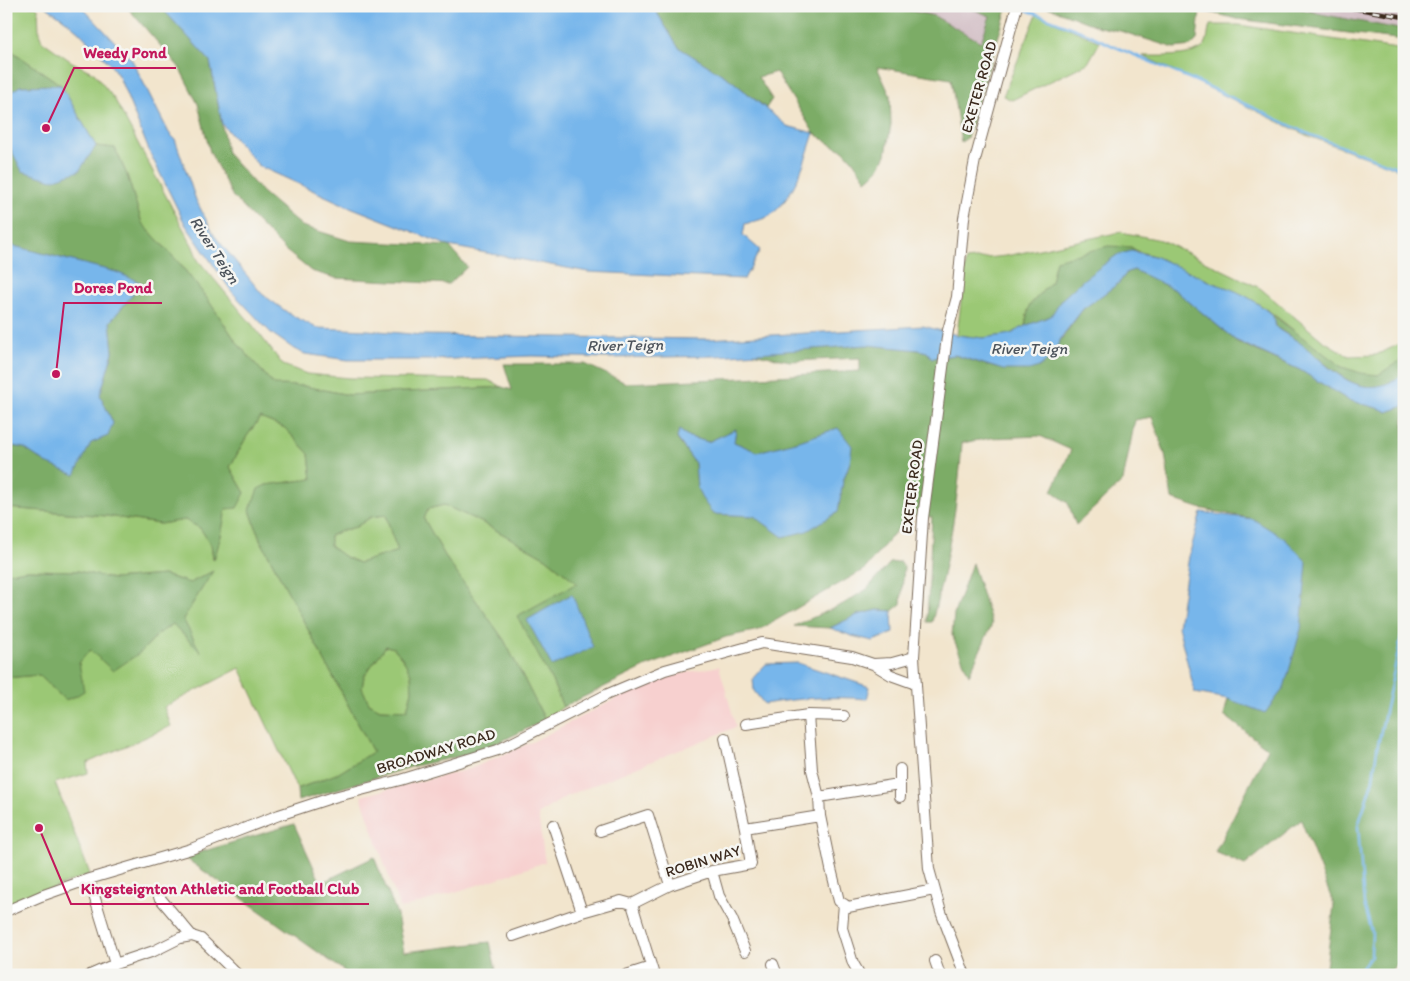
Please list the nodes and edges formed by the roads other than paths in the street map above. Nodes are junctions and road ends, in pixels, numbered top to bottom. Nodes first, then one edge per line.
1 (1017, 6) edge
2 (914, 657) junction
3 (873, 664) junction
4 (916, 684) junction
5 (808, 715) junction
6 (844, 716) dead end
7 (746, 724) dead end
8 (725, 738) dead end
9 (900, 769) dead end
10 (899, 784) junction
11 (818, 797) junction
12 (900, 797) dead end
13 (820, 816) junction
14 (553, 825) dead end
15 (745, 828) junction
16 (600, 831) dead end
17 (712, 871) junction
18 (90, 880) junction
19 (670, 885) junction
20 (934, 890) junction
21 (159, 897) dead end
22 (632, 904) junction
23 (844, 904) junction
24 (6, 911) edge
25 (582, 912) junction
26 (192, 936) junction
27 (513, 936) dead end
28 (745, 951) dead end
29 (935, 961) dead end
30 (116, 964) junction
31 (773, 964) dead end
32 (653, 971) edge
33 (90, 975) edge
34 (238, 975) edge
35 (626, 975) edge
36 (777, 975) edge
37 (860, 975) edge
38 (940, 975) edge
39 (965, 975) edge

1 - 2 street, EXETER ROAD
2 - 3 street, BROADWAY ROAD
2 - 4 street, EXETER ROAD
3 - 4 street, BROADWAY ROAD
3 - 18 street, BROADWAY ROAD
4 - 20 street, EXETER ROAD
5 - 6 street
5 - 7 street
5 - 11 street
8 - 15 street, ROBIN WAY
9 - 10 street
10 - 11 street
10 - 12 street
11 - 13 street
13 - 15 street, ROBIN WAY
13 - 23 street
14 - 25 street
15 - 17 street, ROBIN WAY
16 - 19 street
17 - 19 street, ROBIN WAY
17 - 28 street
18 - 24 street, BROADWAY ROAD
18 - 30 street
19 - 22 street, ROBIN WAY
20 - 23 street
20 - 39 street, EXETER ROAD
21 - 26 street
22 - 25 street
22 - 32 street
23 - 37 street
25 - 27 street
26 - 30 street
26 - 34 street
29 - 38 street
30 - 33 street
31 - 36 street
32 - 35 street

